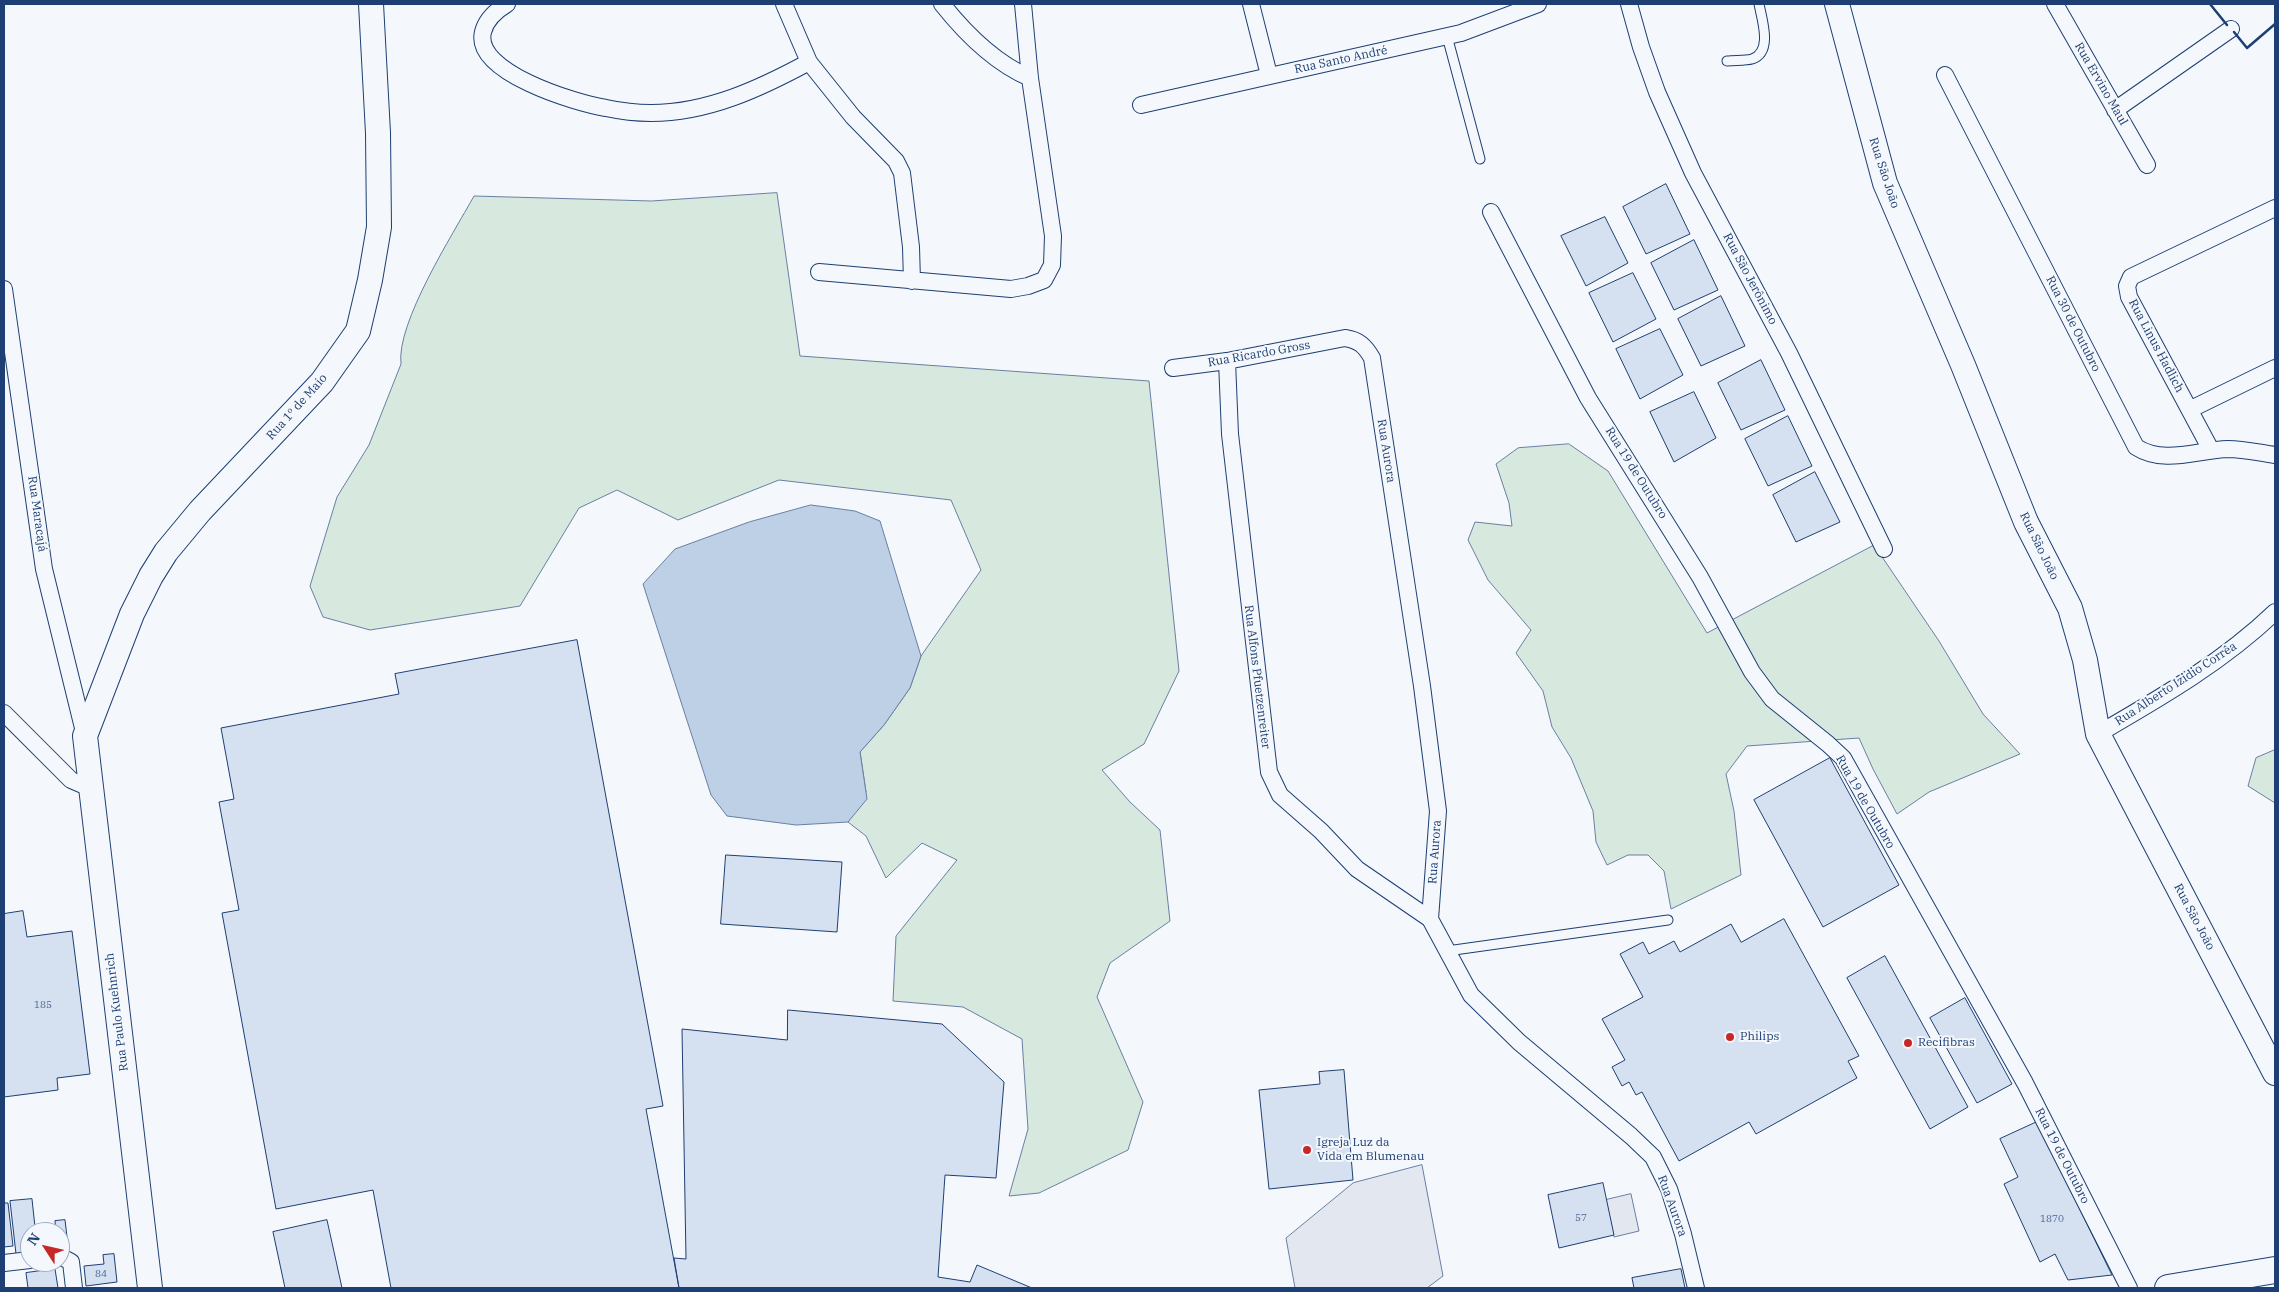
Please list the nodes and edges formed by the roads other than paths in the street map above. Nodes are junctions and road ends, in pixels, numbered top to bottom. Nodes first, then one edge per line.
1 (371, 4) edge
2 (507, 4) edge
3 (784, 4) edge
4 (942, 4) edge
5 (1023, 4) edge
6 (1251, 4) edge
7 (1538, 4) edge
8 (1629, 4) edge
9 (1759, 4) edge
10 (1837, 4) edge
11 (2055, 4) edge
12 (2231, 29) dead end
13 (1447, 36) junction
14 (1727, 61) dead end
15 (809, 62) junction
16 (1945, 74) dead end
17 (1269, 75) junction
18 (1030, 78) junction
19 (1141, 105) dead end
20 (2115, 110) junction
21 (1480, 159) dead end
22 (2147, 165) dead end
23 (2275, 208) edge
24 (1492, 212) dead end
25 (818, 272) dead end
26 (912, 281) junction
27 (4, 289) edge
28 (1345, 338) joint
29 (1227, 361) junction
30 (1173, 368) dead end
31 (2275, 368) edge
32 (2191, 409) junction
33 (2211, 450) junction
34 (2275, 455) edge
35 (1884, 549) dead end
36 (2275, 612) edge
37 (4, 713) edge
38 (2098, 734) junction
39 (85, 736) junction
40 (92, 789) junction
41 (1430, 919) junction
42 (1668, 920) dead end
43 (1446, 951) junction
44 (2275, 1073) edge
45 (20, 1261) edge
46 (70, 1261) edge
47 (4, 1263) edge
48 (2275, 1270) edge
49 (74, 1288) edge
50 (150, 1288) edge
51 (1696, 1288) edge
52 (2129, 1288) edge
53 (2168, 1288) edge

1 - 39 street, Rua 1º de Maio
2 - 15 street
3 - 15 street
4 - 18 street
5 - 18 street
6 - 17 street
7 - 13 street, Rua Santo André
8 - 35 street, Rua São Jerônimo
9 - 14 lane
10 - 38 street, Rua São João
11 - 20 street, Rua Ervino Maul
12 - 20 street
13 - 17 street, Rua Santo André
13 - 21 lane
15 - 26 street
16 - 33 street, Rua 30 de Outubro
17 - 19 street, Rua Santo André
18 - 26 street
20 - 22 street, Rua Ervino Maul
23 - 32 street, Rua Linus Hadlich
24 - 52 street, Rua 19 de Outubro
25 - 26 street
27 - 39 street, Rua Maracajá
28 - 29 street, Rua Ricardo Gross
28 - 41 street, Rua Aurora
29 - 30 street, Rua Ricardo Gross
29 - 41 street, Rua Alfons Pfuetzenreiter
31 - 32 street
32 - 33 street, Rua Linus Hadlich
33 - 34 street, Rua 30 de Outubro
36 - 38 street, Rua Alberto Izidio Corrêa
37 - 40 street
38 - 44 street, Rua São João
39 - 40 street, Rua Paulo Kuehnrich
40 - 50 street, Rua Paulo Kuehnrich
41 - 43 street, Rua Aurora
42 - 43 lane
43 - 51 street, Rua Aurora
45 - 47 street
46 - 49 street
48 - 53 main road

